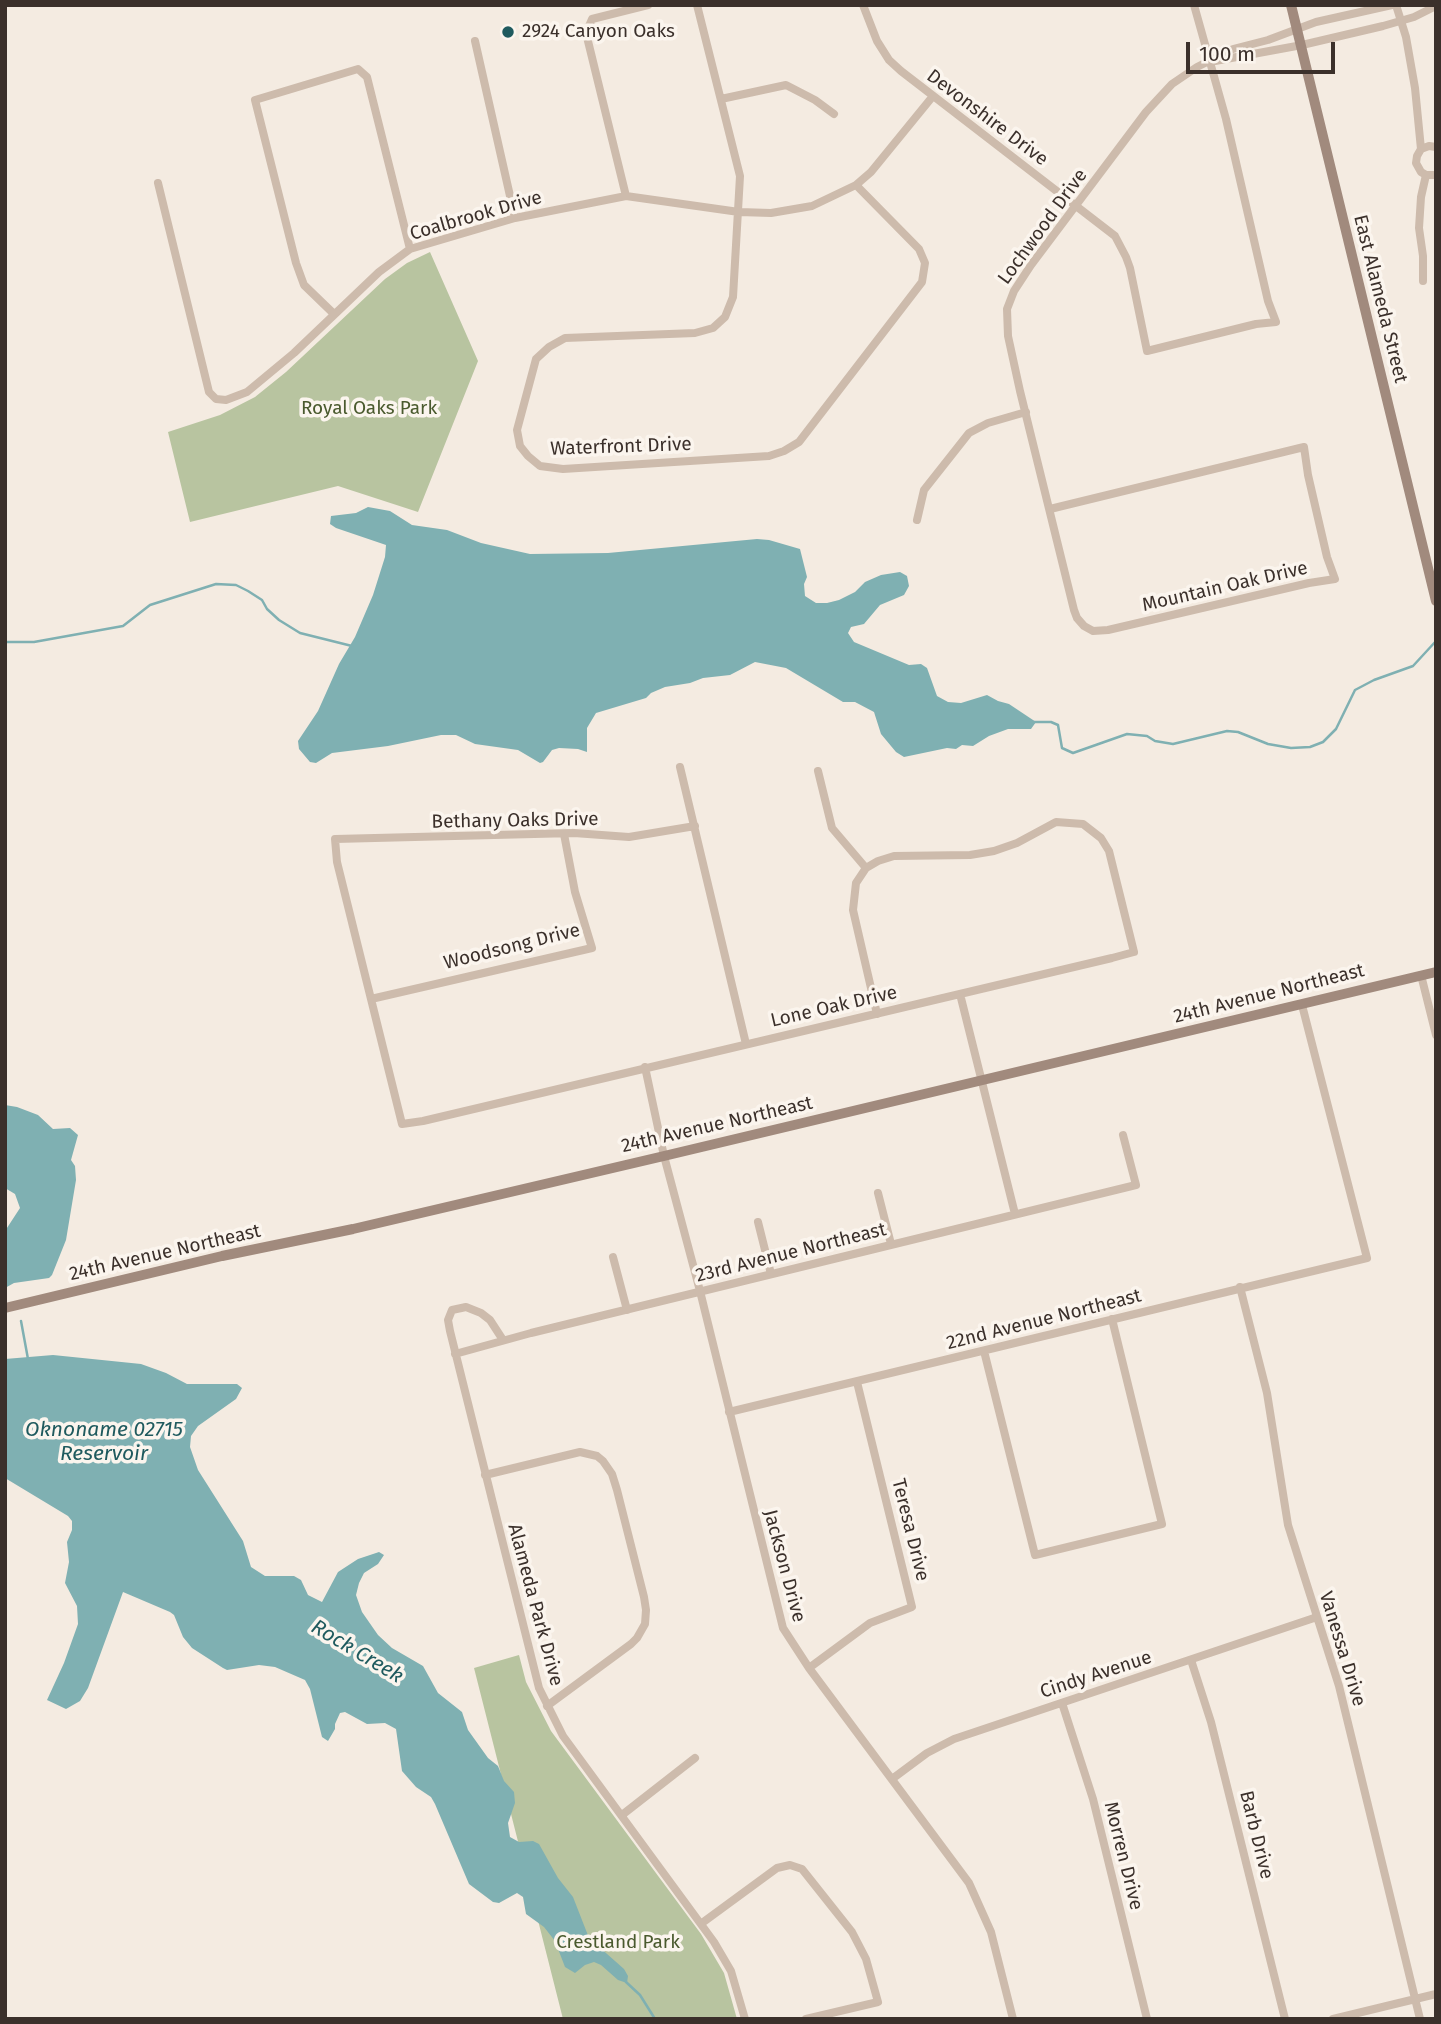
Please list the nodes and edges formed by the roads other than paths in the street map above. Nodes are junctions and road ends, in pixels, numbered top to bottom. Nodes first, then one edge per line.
1 (648, 5) edge
2 (697, 5) edge
3 (863, 5) edge
4 (1194, 5) edge
5 (1291, 5) edge
6 (1394, 5) edge
7 (1436, 6) edge
8 (1401, 20) junction
9 (1293, 31) junction
10 (475, 41) dead end
11 (1296, 46) junction
12 (1210, 61) junction
13 (933, 96) junction
14 (721, 99) junction
15 (834, 114) dead end
16 (1436, 147) edge
17 (1421, 149) junction
18 (1431, 175) edge
19 (158, 183) dead end
20 (856, 185) junction
21 (626, 196) junction
22 (1076, 206) junction
23 (739, 212) junction
24 (515, 218) junction
25 (410, 249) junction
26 (1423, 281) dead end
27 (334, 314) junction
28 (1026, 412) junction
29 (1050, 509) junction
30 (916, 520) dead end
31 (1435, 585) edge
32 (1436, 601) edge
33 (1077, 618) joint
34 (680, 767) dead end
35 (818, 771) dead end
36 (695, 826) junction
37 (564, 834) junction
38 (866, 868) junction
39 (1436, 972) edge
40 (1420, 975) junction
41 (960, 994) junction
42 (371, 999) junction
43 (1302, 1004) junction
44 (877, 1014) junction
45 (1436, 1035) edge
46 (746, 1044) junction
47 (645, 1068) junction
48 (981, 1081) junction
49 (1123, 1135) dead end
50 (664, 1156) junction
51 (878, 1193) dead end
52 (1015, 1214) junction
53 (758, 1222) dead end
54 (891, 1244) junction
55 (613, 1257) dead end
56 (771, 1274) junction
57 (1240, 1287) junction
58 (701, 1292) junction
59 (5, 1308) edge
60 (627, 1310) junction
61 (1112, 1319) junction
62 (503, 1340) junction
63 (984, 1351) junction
64 (455, 1354) junction
65 (857, 1382) junction
66 (729, 1412) junction
67 (485, 1475) junction
68 (1317, 1617) junction
69 (1191, 1660) junction
70 (809, 1668) junction
71 (1062, 1703) junction
72 (547, 1706) junction
73 (695, 1758) dead end
74 (892, 1779) junction
75 (622, 1815) junction
76 (702, 1923) junction
77 (1436, 1994) edge
78 (1415, 1999) junction
79 (745, 2019) edge
80 (806, 2019) edge
81 (1013, 2019) edge
82 (1147, 2019) edge
83 (1285, 2019) edge
84 (1333, 2019) edge
85 (1420, 2019) edge

1 - 21 street
2 - 14 street
3 - 13 street, Devonshire Drive
4 - 12 street
5 - 9 street, East Alameda Street
6 - 8 street
6 - 9 street, Lochwood Drive
7 - 8 street, Lochwood Drive
8 - 11 street, Lochwood Drive
8 - 17 street
9 - 11 street, East Alameda Street
9 - 12 street, Lochwood Drive
10 - 24 street
11 - 12 street, Lochwood Drive
11 - 31 street, East Alameda Street
12 - 22 street, Lochwood Drive
12 - 22 street, Devonshire Drive
13 - 20 street, Coalbrook Drive
13 - 22 street, Devonshire Drive
14 - 15 street
14 - 23 street
16 - 17 street
17 - 18 street
18 - 26 street
19 - 27 street, Coalbrook Drive
20 - 23 street, Coalbrook Drive
20 - 23 street, Waterfront Drive
21 - 23 street, Coalbrook Drive
21 - 24 street, Coalbrook Drive
22 - 28 street, Lochwood Drive
24 - 25 street, Coalbrook Drive
25 - 27 street, Coalbrook Drive
25 - 27 street
28 - 29 street, Lochwood Drive
28 - 30 street
29 - 33 street, Lochwood Drive
29 - 33 street, Mountain Oak Drive
31 - 32 street, East Alameda Street
34 - 36 street
35 - 38 street
36 - 37 street, Bethany Oaks Drive
36 - 46 street
37 - 42 street, Woodsong Drive
37 - 42 street, Bethany Oaks Drive
38 - 41 street, Lone Oak Drive
38 - 44 street
39 - 40 street, 24th Avenue Northeast
40 - 43 street, 24th Avenue Northeast
40 - 45 street
41 - 44 street, Lone Oak Drive
41 - 48 street
42 - 47 street, Lone Oak Drive
43 - 48 street, 24th Avenue Northeast
43 - 57 street, 22nd Avenue Northeast
44 - 46 street, Lone Oak Drive
46 - 47 street, Lone Oak Drive
47 - 50 street, Jackson Drive
48 - 50 street, 24th Avenue Northeast
48 - 52 street
49 - 52 street, 23rd Avenue Northeast
50 - 58 street, Jackson Drive
50 - 59 street, 24th Avenue Northeast
51 - 54 street
52 - 54 street, 23rd Avenue Northeast
53 - 56 street
54 - 56 street, 23rd Avenue Northeast
55 - 60 street
56 - 58 street, 23rd Avenue Northeast
57 - 61 street, 22nd Avenue Northeast
57 - 68 street, Vanessa Drive
58 - 60 street, 23rd Avenue Northeast
58 - 66 street, Jackson Drive
60 - 62 street, 23rd Avenue Northeast
61 - 63 street, 22nd Avenue Northeast
61 - 63 street
62 - 64 street, 23rd Avenue Northeast
62 - 64 street, Alameda Park Drive
63 - 65 street, 22nd Avenue Northeast
64 - 67 street, Alameda Park Drive
65 - 66 street, 22nd Avenue Northeast
65 - 70 street, Teresa Drive
66 - 70 street, Jackson Drive
67 - 72 street, Alameda Park Drive
67 - 72 street
68 - 69 street, Cindy Avenue
68 - 78 street, Vanessa Drive
69 - 71 street, Cindy Avenue
69 - 83 street, Barb Drive
70 - 74 street, Jackson Drive
71 - 74 street, Cindy Avenue
71 - 82 street, Morren Drive
72 - 75 street, Alameda Park Drive
73 - 75 street
74 - 81 street, Jackson Drive
75 - 76 street, Alameda Park Drive
76 - 79 street, Alameda Park Drive
76 - 80 street
77 - 78 street
78 - 84 street
78 - 85 street, Vanessa Drive

